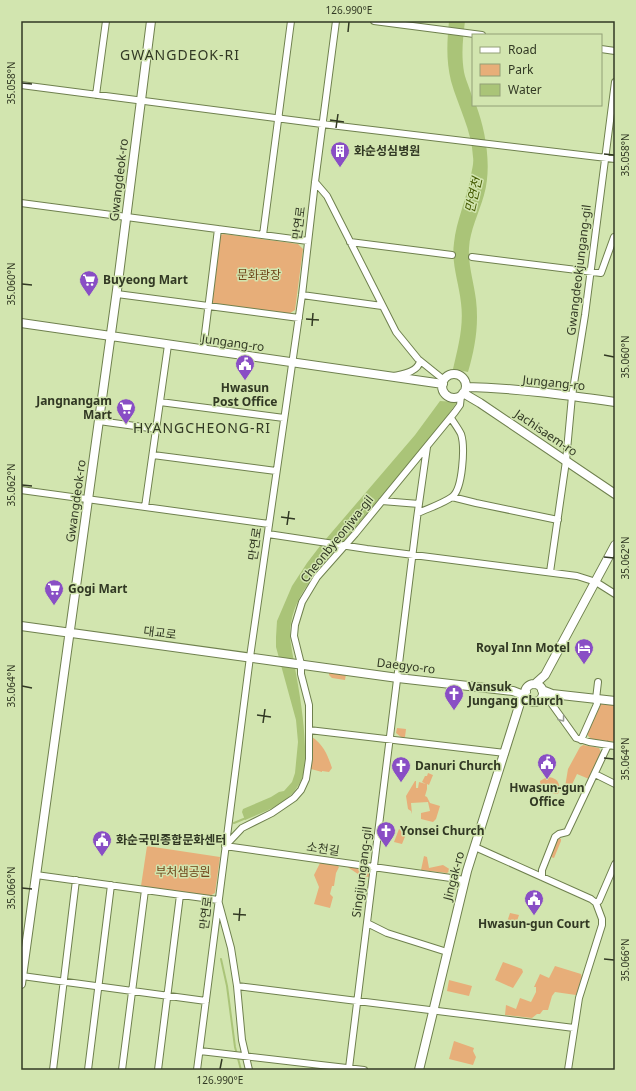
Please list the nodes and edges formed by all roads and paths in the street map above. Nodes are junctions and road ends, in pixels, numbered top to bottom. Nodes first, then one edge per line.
1 (106, 21) edge
2 (151, 21) edge
3 (291, 21) edge
4 (336, 21) edge
5 (374, 21) edge
6 (476, 34) edge
7 (602, 49) edge
8 (615, 51) edge
9 (615, 82) edge
10 (21, 85) edge
11 (96, 95) junction
12 (141, 101) junction
13 (278, 119) junction
14 (322, 124) junction
15 (605, 158) junction
16 (615, 159) edge
17 (315, 182) junction
18 (21, 203) edge
19 (127, 216) junction
20 (218, 229) junction
21 (264, 235) junction
22 (614, 237) edge
23 (308, 241) junction
24 (350, 242) junction
25 (452, 255) dead end
26 (472, 257) dead end
27 (591, 272) junction
28 (117, 294) junction
29 (302, 295) junction
30 (209, 306) junction
31 (382, 306) junction
32 (299, 318) junction
33 (21, 324) edge
34 (111, 337) junction
35 (168, 345) junction
36 (203, 350) junction
37 (420, 361) junction
38 (292, 363) junction
39 (391, 377) junction
40 (443, 382) junction
41 (487, 387) junction
42 (463, 392) junction
43 (572, 396) junction
44 (160, 402) junction
45 (615, 402) edge
46 (480, 403) junction
47 (284, 418) junction
48 (451, 418) junction
49 (99, 421) junction
50 (157, 429) junction
51 (428, 447) junction
52 (153, 455) junction
53 (566, 461) junction
54 (276, 471) junction
55 (21, 490) edge
56 (615, 494) edge
57 (452, 497) junction
58 (89, 499) junction
59 (382, 501) junction
60 (419, 504) junction
61 (146, 507) junction
62 (418, 513) junction
63 (558, 520) junction
64 (269, 524) junction
65 (268, 534) junction
66 (344, 545) junction
67 (615, 545) edge
68 (413, 555) junction
69 (550, 572) junction
70 (596, 582) junction
71 (615, 594) edge
72 (21, 626) edge
73 (70, 633) junction
74 (250, 657) junction
75 (299, 664) junction
76 (545, 677) junction
77 (398, 678) junction
78 (598, 682) dead end
79 (513, 692) junction
80 (545, 692) junction
81 (526, 694) junction
82 (596, 699) junction
83 (615, 701) edge
84 (520, 706) junction
85 (309, 730) junction
86 (390, 740) junction
87 (581, 740) junction
88 (608, 745) junction
89 (615, 746) edge
90 (505, 753) junction
91 (595, 774) junction
92 (615, 784) edge
93 (225, 846) junction
94 (475, 847) junction
95 (615, 864) edge
96 (373, 867) junction
97 (36, 875) junction
98 (542, 877) junction
99 (76, 880) junction
100 (465, 880) junction
101 (111, 885) junction
102 (145, 890) junction
103 (180, 894) junction
104 (218, 900) junction
105 (596, 903) junction
106 (367, 924) junction
107 (447, 952) junction
108 (22, 980) edge
109 (64, 982) junction
110 (98, 986) junction
111 (237, 986) junction
112 (133, 991) junction
113 (168, 996) junction
114 (357, 1000) junction
115 (206, 1001) junction
116 (433, 1010) junction
117 (574, 1028) junction
118 (200, 1051) junction
119 (244, 1057) junction
120 (349, 1068) junction
121 (52, 1070) edge
122 (88, 1070) edge
123 (122, 1070) edge
124 (158, 1070) edge
125 (197, 1070) edge
126 (249, 1070) edge
127 (364, 1070) edge
128 (419, 1070) edge
129 (568, 1070) edge

1 - 11 street
2 - 12 street, Gwangdeok-ro
3 - 13 street
4 - 14 street, 만연로
5 - 6 street
7 - 8 street
9 - 15 street, Gwangdeokjungang-gil
10 - 11 street
11 - 12 street
12 - 13 street
12 - 19 street, Gwangdeok-ro
13 - 14 street
13 - 21 street
14 - 15 street
14 - 17 street, 만연로
15 - 16 street
15 - 27 street, Gwangdeokjungang-gil
17 - 23 street, 만연로
17 - 24 street
18 - 19 street
19 - 20 street
19 - 28 street, Gwangdeok-ro
20 - 21 street
20 - 30 street
21 - 23 street
22 - 27 street
23 - 29 street, 만연로
24 - 25 street
24 - 31 street
26 - 27 street
27 - 43 street, Gwangdeokjungang-gil
28 - 30 street
28 - 34 street, Gwangdeok-ro
29 - 31 street
29 - 32 street, 만연로
30 - 32 street
30 - 36 street
31 - 37 street
32 - 38 street, 만연로
33 - 34 street, Jungang-ro
34 - 35 street, Jungang-ro
34 - 49 street, Gwangdeok-ro
35 - 36 street, Jungang-ro
35 - 44 street
36 - 38 street, Jungang-ro
37 - 39 street
37 - 40 street
38 - 39 street, Jungang-ro
38 - 47 street, 만연로
39 - 40 street, Jungang-ro
40 - 42 street
40 - 42 street
41 - 42 street, Jungang-ro
41 - 43 street, Jungang-ro
41 - 46 street
42 - 46 street, Jachisaem-ro
42 - 48 street, Cheonbyeonjwa-gil
43 - 45 street, Jungang-ro
43 - 53 street, Gwangdeokjungang-gil
44 - 47 street
44 - 50 street
46 - 53 street, Jachisaem-ro
47 - 54 street, 만연로
48 - 51 street, Cheonbyeonjwa-gil
48 - 57 street
49 - 50 street
49 - 58 street, Gwangdeok-ro
50 - 52 street
51 - 59 street, Cheonbyeonjwa-gil
51 - 60 street, Singijungang-gil
52 - 54 street
52 - 61 street
53 - 56 street, Jachisaem-ro
53 - 63 street, Gwangdeokjungang-gil
54 - 64 street, 만연로
55 - 58 street
57 - 62 street
57 - 63 street
58 - 61 street
58 - 73 street, Gwangdeok-ro
59 - 60 street
59 - 66 street, Cheonbyeonjwa-gil
60 - 62 street, Singijungang-gil
61 - 64 street
62 - 68 street, Singijungang-gil
63 - 69 street, Gwangdeokjungang-gil
64 - 65 street, 만연로
65 - 66 street
65 - 74 street, 만연로
66 - 68 street
66 - 75 street, Cheonbyeonjwa-gil
67 - 70 street
68 - 69 street
68 - 77 street, Singijungang-gil
69 - 70 street
70 - 71 street
70 - 76 street
72 - 73 street, 대교로
73 - 74 street, 대교로
73 - 97 street, Gwangdeok-ro
74 - 75 street, 대교로
74 - 93 street, 만연로
75 - 77 street, Daegyo-ro
75 - 85 street, Cheonbyeonjwa-gil
76 - 80 street
76 - 80 street
77 - 79 street, Daegyo-ro
77 - 86 street, Singijungang-gil
78 - 82 street
79 - 81 street, Daegyo-ro
79 - 84 street
80 - 81 street
80 - 81 street
80 - 82 street
80 -> 87 street
81 - 84 street
82 - 83 street
82 - 87 street
84 - 90 street, Jingak-ro
85 - 86 street
85 - 93 street, Cheonbyeonjwa-gil
86 - 90 street
86 - 96 street, Singijungang-gil
87 - 88 street
88 - 89 street
88 - 91 street
90 - 94 street, Jingak-ro
91 - 92 street
91 - 98 street
93 - 96 street, 소천길
93 - 104 street, 만연로
94 - 98 street
94 - 100 street, Jingak-ro
95 - 105 street
96 - 100 street, 소천길
96 - 106 street, Singijungang-gil
97 - 99 street
97 - 108 street, Gwangdeok-ro
98 - 105 street
99 - 101 street
99 - 109 street
100 - 107 street, Jingak-ro
101 - 102 street
101 - 110 street
102 - 103 street
102 - 112 street
103 - 104 street
103 - 113 street
104 - 111 street
104 - 115 street, 만연로
105 - 117 street
106 - 107 street
106 - 114 street, Singijungang-gil
107 - 116 street, Jingak-ro
108 - 109 street
109 - 110 street
109 - 121 street
110 - 112 street
110 - 122 street
111 - 114 street
111 - 119 street
112 - 113 street
112 - 123 street
113 - 115 street
113 - 124 street
114 - 116 street
114 - 120 street, Singijungang-gil
115 - 118 street, 만연로
116 - 117 street
116 - 128 street, Jingak-ro
117 - 129 street
118 - 119 street
118 - 125 street, 만연로
119 - 120 street
119 - 126 street
120 - 127 street

